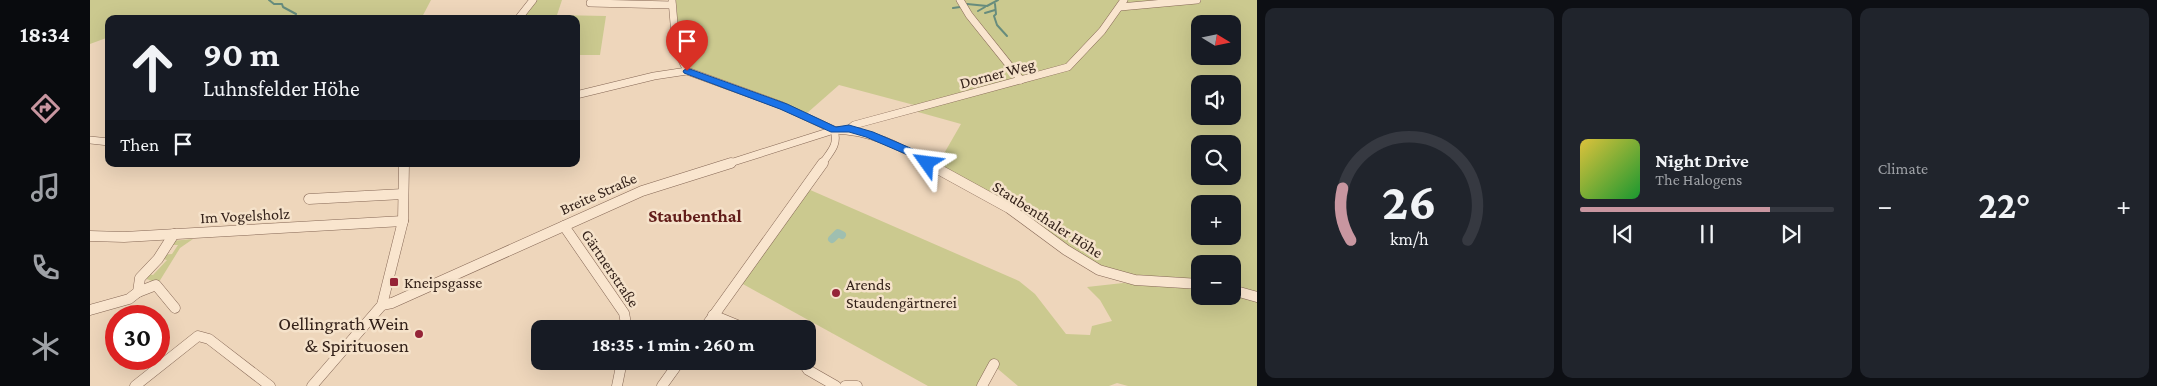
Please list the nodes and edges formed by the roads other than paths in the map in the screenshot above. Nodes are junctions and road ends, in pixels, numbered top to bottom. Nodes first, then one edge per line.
1 (533, 0) edge
2 (960, 0) edge
3 (1197, 0) edge
4 (672, 2) edge
5 (590, 3) dead end
6 (1122, 3) edge
7 (521, 15) edge
8 (687, 71) junction
9 (1021, 80) junction
10 (580, 94) edge
11 (849, 129) junction
12 (834, 130) junction
13 (90, 140) edge
14 (105, 142) edge
15 (404, 167) edge
16 (403, 194) junction
17 (309, 199) dead end
18 (403, 221) junction
19 (564, 226) junction
20 (174, 234) junction
21 (90, 236) edge
22 (1191, 283) edge
23 (138, 292) junction
24 (1241, 293) edge
25 (1257, 297) edge
26 (175, 308) dead end
27 (380, 308) junction
28 (90, 310) edge
29 (713, 315) junction
30 (625, 320) edge
31 (710, 320) edge
32 (726, 320) edge
33 (994, 364) dead end
34 (621, 370) edge
35 (674, 370) edge
36 (808, 370) edge
37 (136, 386) edge
38 (270, 386) edge
39 (312, 386) edge
40 (618, 386) edge
41 (662, 386) edge
42 (836, 386) edge
43 (846, 386) edge
44 (857, 386) edge
45 (982, 386) edge

1 - 7 street
2 - 9 street
3 - 6 street
4 - 5 street
4 - 8 street
6 - 9 street, Dorner Weg
8 - 10 street
8 - 12 street
9 - 11 street, Dorner Weg
11 - 12 street, Staubenthaler Höhe
11 - 22 street, Staubenthaler Höhe
12 - 19 street, Breite Straße
12 - 29 street
13 - 14 street
15 - 16 street
16 - 17 street
16 - 18 street
18 - 20 street, Im Vogelsholz
18 - 27 street
19 - 27 street, Breite Straße
19 - 30 street, Gärtnerstraße
20 - 21 street, Im Vogelsholz
20 - 23 street
23 - 26 street
23 - 28 street
24 - 25 street
27 - 39 street, Breite Straße
29 - 31 street
29 - 32 street
33 - 45 street
34 - 40 street
35 - 41 street
36 - 42 street
37 - 38 street
43 - 44 street

